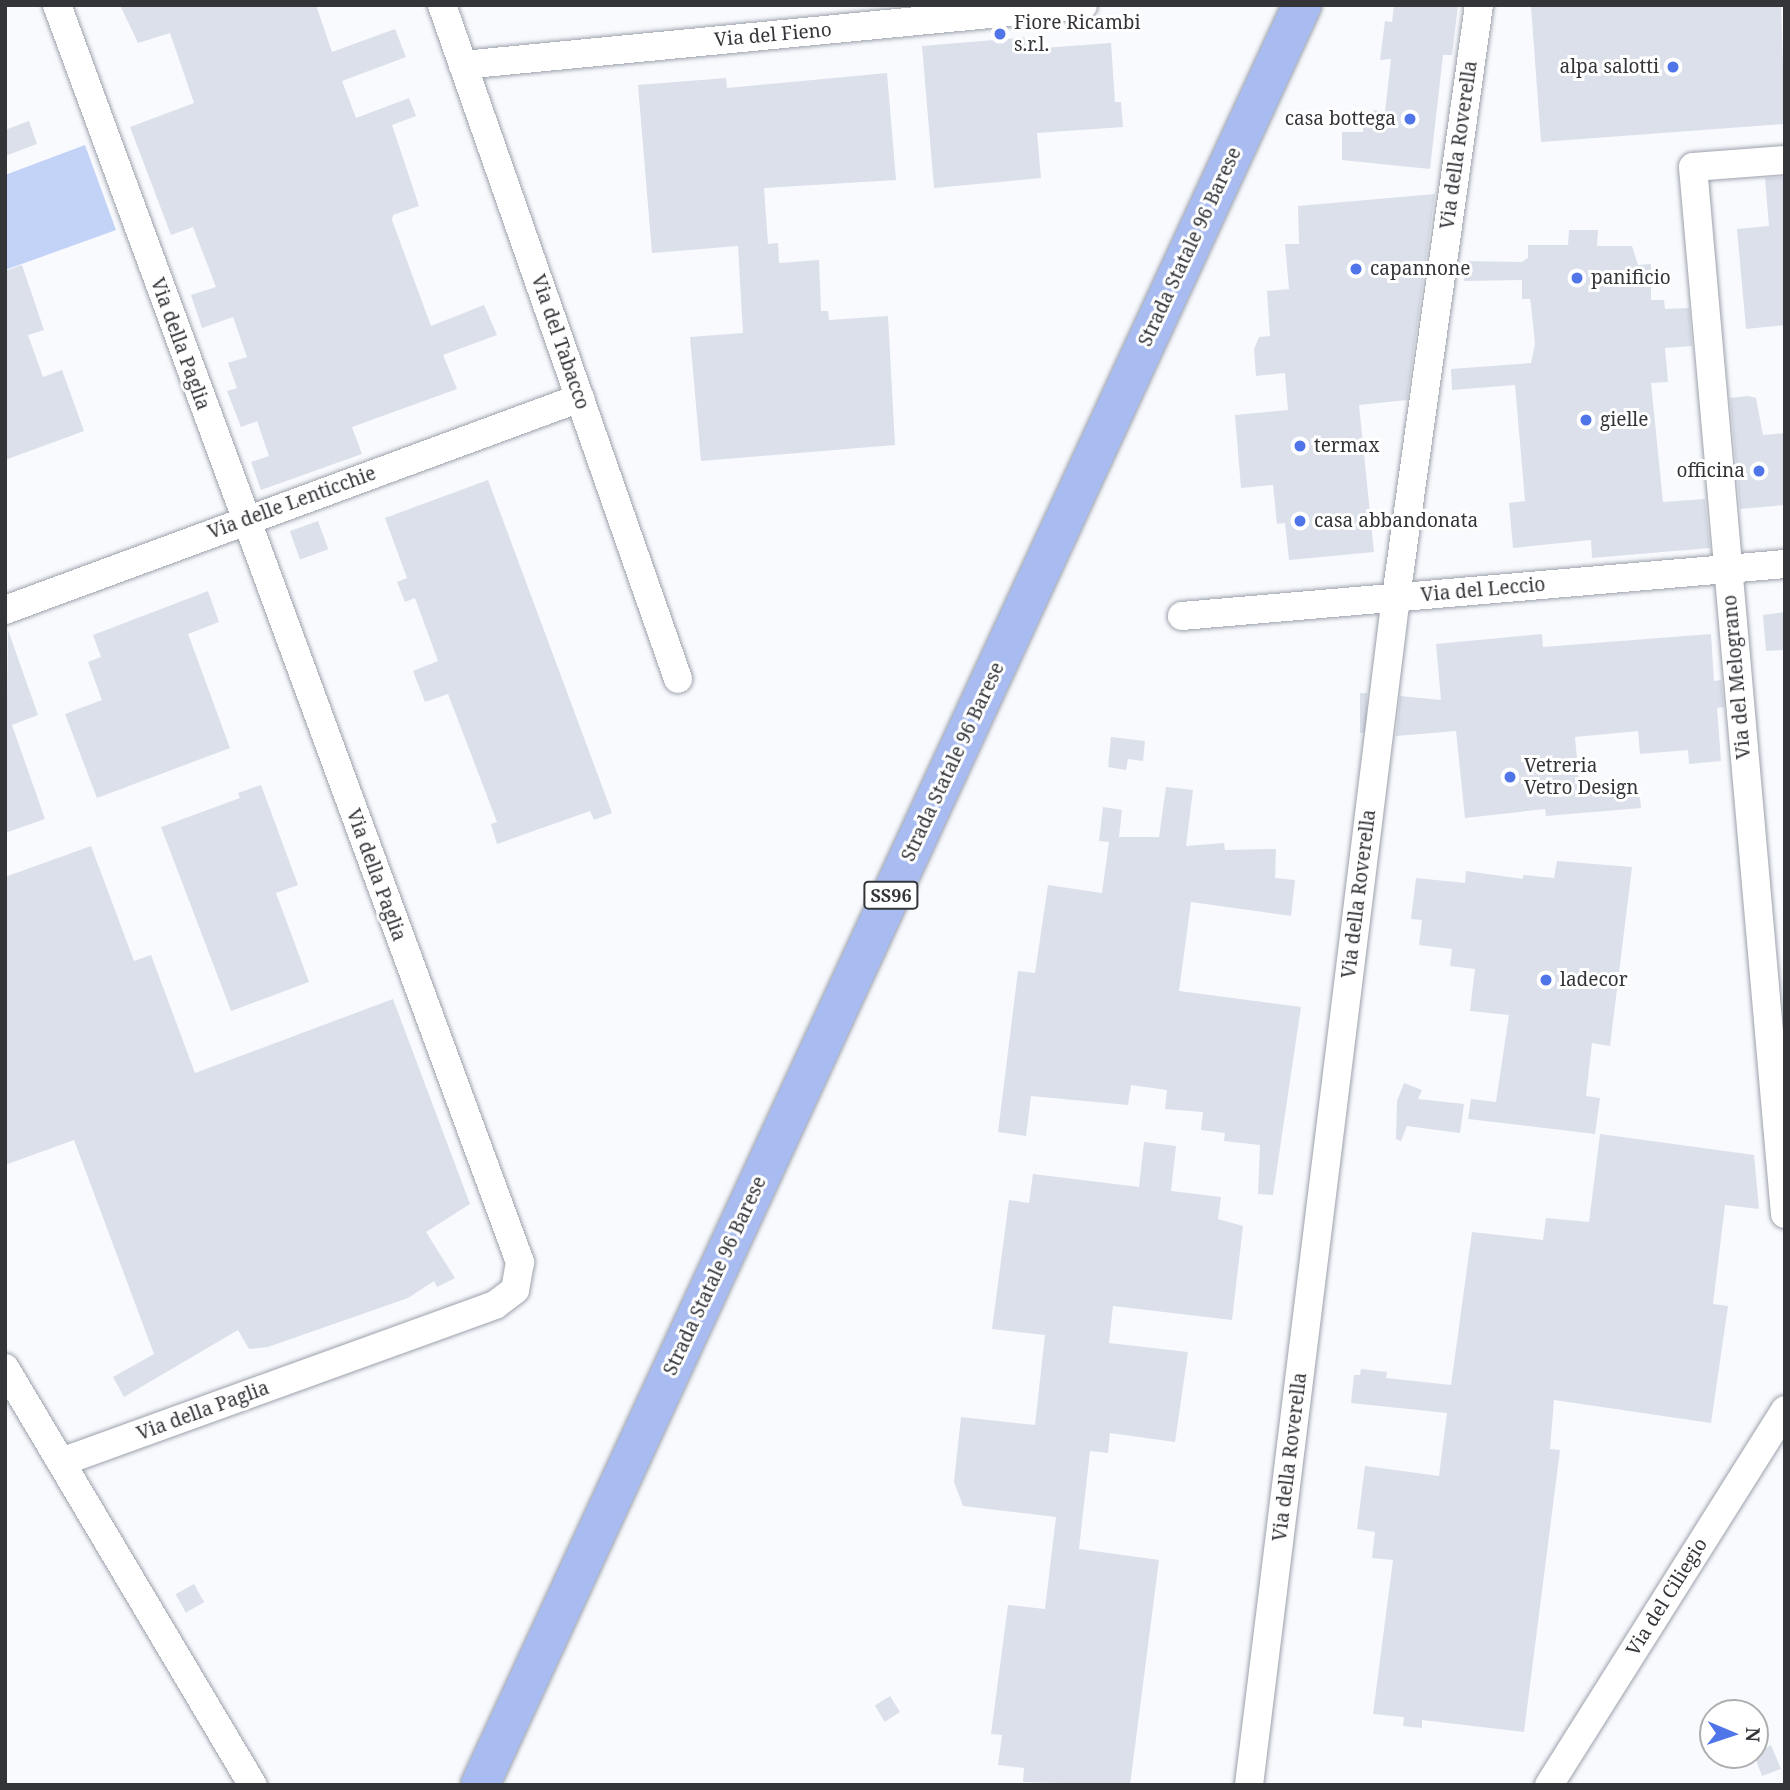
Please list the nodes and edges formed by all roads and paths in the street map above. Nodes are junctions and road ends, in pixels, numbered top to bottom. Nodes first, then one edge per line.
1 (57, 5) edge
2 (442, 5) edge
3 (1083, 5) edge
4 (1302, 5) edge
5 (1479, 5) edge
6 (463, 65) junction
7 (1785, 160) edge
8 (580, 398) junction
9 (244, 520) junction
10 (1785, 564) edge
11 (1727, 569) junction
12 (1396, 597) junction
13 (5, 610) edge
14 (1182, 616) dead end
15 (678, 679) dead end
16 (1784, 1197) edge
17 (5, 1368) edge
18 (1785, 1410) edge
19 (62, 1462) junction
20 (253, 1785) edge
21 (480, 1785) edge
22 (1250, 1785) edge
23 (1549, 1785) edge

1 - 9 street, Via della Paglia
2 - 6 street, Via del Tabacco
3 - 6 street, Via del Fieno
4 - 21 main road, Strada Statale 96 Barese / SS96
5 - 12 street, Via della Roverella
6 - 8 street, Via del Tabacco
7 - 11 street, Via del Melograno
8 - 9 street, Via delle Lenticchie
8 - 15 street, Via del Tabacco
9 - 13 street, Via delle Lenticchie
9 - 19 street, Via della Paglia
10 - 11 street, Via del Leccio
11 - 12 street, Via del Leccio
11 - 16 street, Via del Melograno
12 - 14 street, Via del Leccio
12 - 22 street, Via della Roverella
17 - 19 street
18 - 23 street, Via del Ciliegio
19 - 20 street

